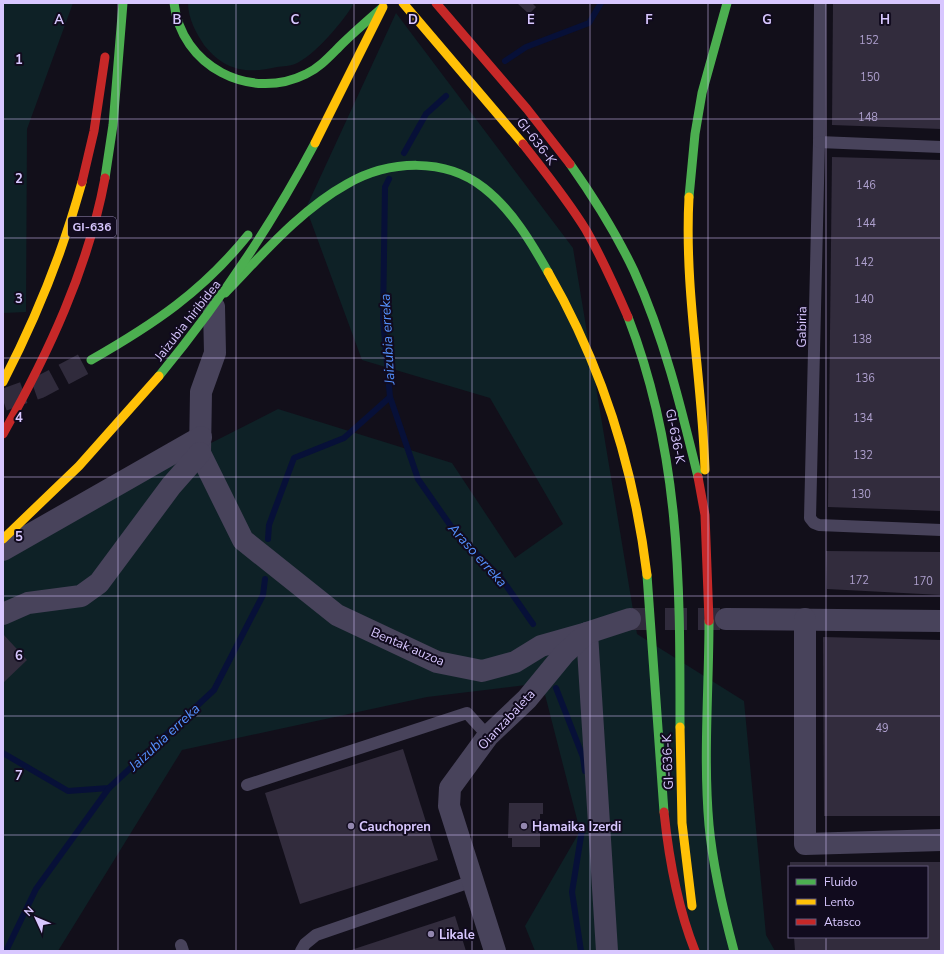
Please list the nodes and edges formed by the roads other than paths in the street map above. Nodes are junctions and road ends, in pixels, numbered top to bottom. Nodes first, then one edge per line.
1 (123, 3) edge
2 (174, 3) edge
3 (403, 3) edge
4 (727, 3) edge
5 (820, 3) edge
6 (437, 4) edge
7 (384, 6) edge
8 (106, 51) dead end
9 (345, 82) junction
10 (819, 142) junction
11 (941, 147) edge
12 (276, 193) dead end
13 (255, 225) dead end
14 (219, 300) junction
15 (91, 360) tunnel mouth
16 (3, 382) edge
17 (3, 434) edge
18 (200, 445) junction
19 (705, 513) junction
20 (941, 530) edge
21 (3, 539) edge
22 (3, 550) edge
23 (3, 614) edge
24 (630, 619) tunnel mouth
25 (726, 619) tunnel mouth
26 (806, 619) junction
27 (941, 621) edge
28 (587, 633) junction
29 (488, 736) junction
30 (247, 786) dead end
31 (941, 840) edge
32 (473, 881) junction
33 (695, 917) dead end
34 (698, 931) dead end
35 (300, 951) edge
36 (495, 951) edge
37 (607, 951) edge
38 (695, 951) edge
39 (703, 951) edge
40 (734, 951) edge

1 - 17 main road, GI-636
2 - 7 main road
3 - 33 main road, GI-636-K
4 - 19 main road
5 - 10 lane, Gabiria
6 - 19 main road, GI-636-K
7 - 9 main road, Jaizubia hiribidea
8 - 16 main road, GI-636
9 - 12 main road, Jaizubia hiribidea
9 - 14 main road, Jaizubia hiribidea
10 - 11 lane
10 - 20 lane, Gabiria
13 - 15 main road, Jaizubia hiribidea
14 - 18 street
14 - 21 main road, Jaizubia hiribidea
14 - 38 main road
18 - 22 street
18 - 23 street
18 - 28 street, Bentak auzoa
19 - 40 main road, GI-636-K
24 - 28 street, Oianzabaleta
25 - 26 street
26 - 27 street
26 - 31 street
28 - 29 street, Oianzabaleta
28 - 37 street
29 - 30 lane
29 - 32 street, Oianzabaleta
32 - 35 lane
32 - 36 street, Oianzabaleta
34 - 39 main road

